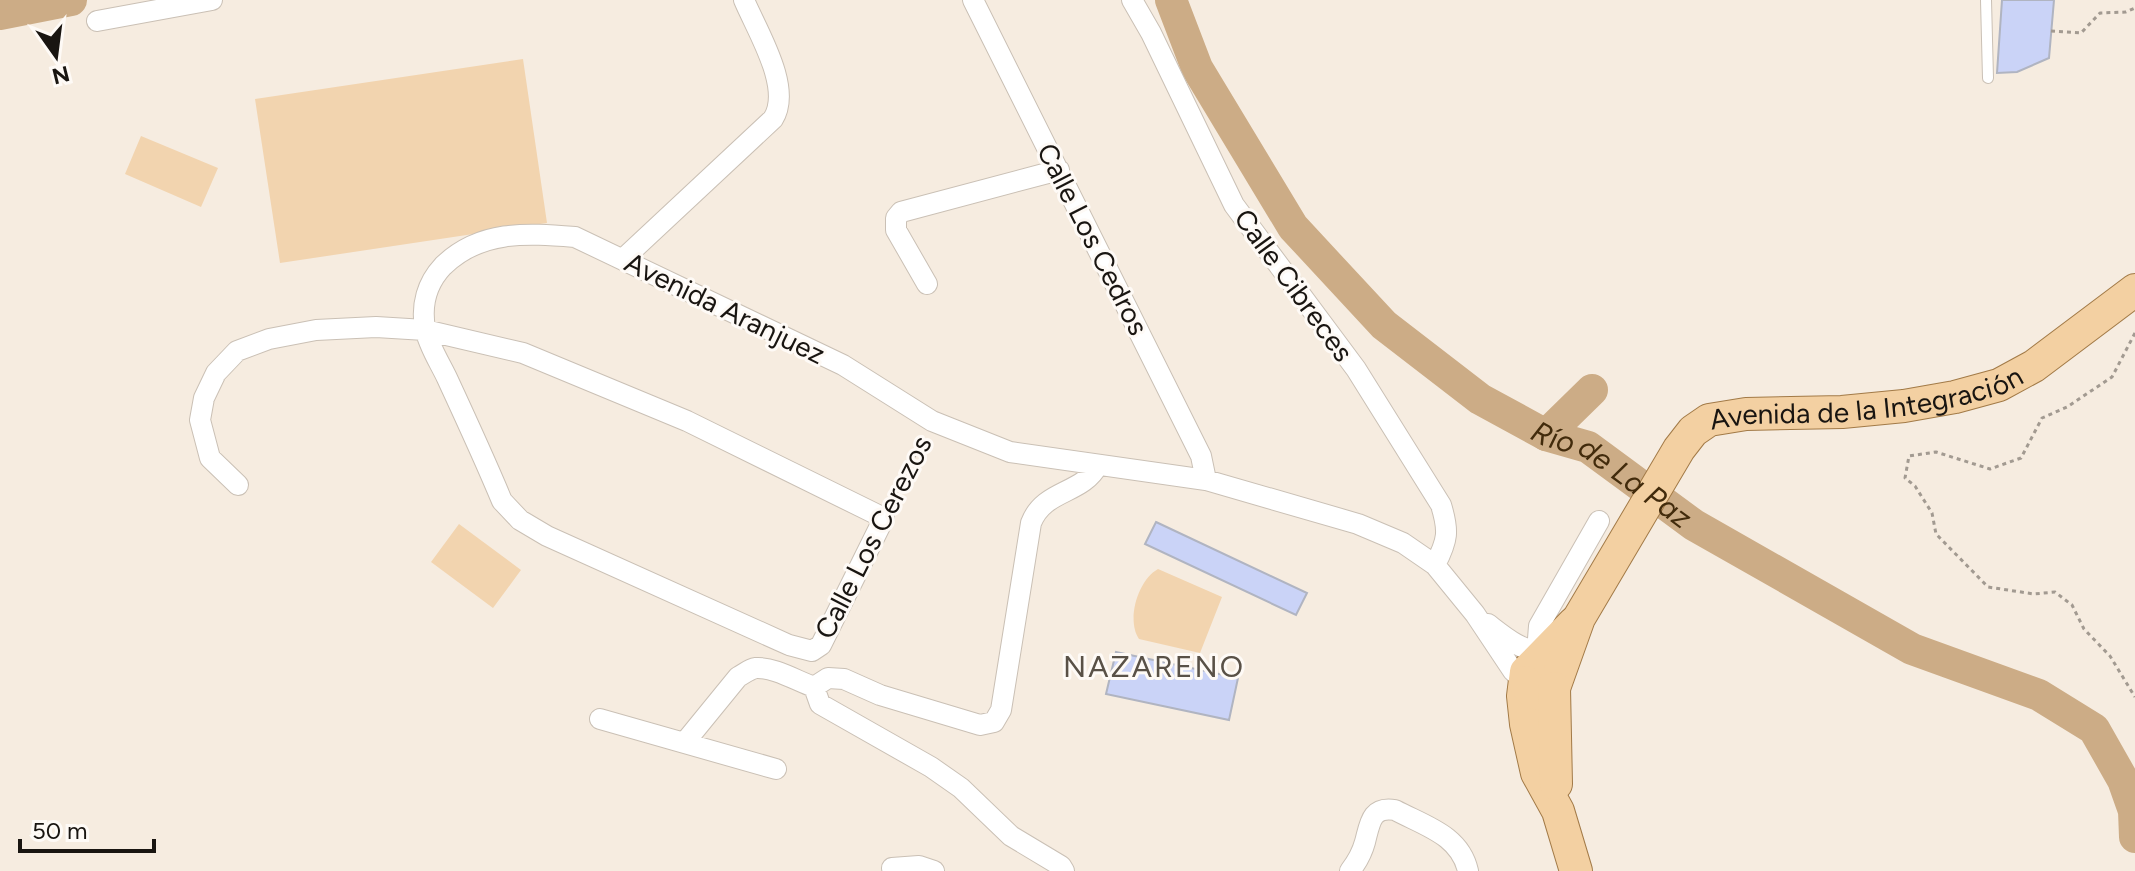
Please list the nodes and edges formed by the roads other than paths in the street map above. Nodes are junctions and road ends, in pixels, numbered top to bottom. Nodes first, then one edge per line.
1 (212, 0) edge
2 (744, 0) edge
3 (973, 0) edge
4 (1132, 0) edge
5 (1986, 0) edge
6 (97, 21) dead end
7 (1988, 78) dead end
8 (1059, 170) junction
9 (623, 259) junction
10 (927, 284) dead end
11 (2135, 290) edge
12 (425, 330) junction
13 (1098, 465) junction
14 (1206, 480) junction
15 (238, 485) dead end
16 (1599, 521) dead end
17 (1435, 565) junction
18 (1475, 614) junction
19 (812, 651) joint
20 (1541, 673) junction
21 (814, 687) junction
22 (600, 719) dead end
23 (685, 742) junction
24 (776, 769) dead end
25 (892, 868) dead end
26 (934, 871) edge
27 (1064, 871) edge
28 (1350, 871) edge
29 (1468, 871) edge
30 (1576, 871) edge

1 - 6 street
2 - 9 street
3 - 8 street, Calle Los Cedros
4 - 17 street, Calle Cibreces
5 - 7 lane
8 - 10 street
8 - 14 street, Calle Los Cedros
9 - 12 street, Avenida Aranjuez
9 - 13 street, Avenida Aranjuez
11 - 20 main road, Avenida de la Integración
12 - 15 street
12 - 19 street, Avenida Aranjuez
12 - 19 street, Calle Los Cerezos
13 - 14 street, Avenida Aranjuez
13 - 21 street
14 - 17 street, Avenida Aranjuez
16 - 20 street
17 - 18 street, Avenida Aranjuez
18 - 20 street
18 - 20 street, Avenida Aranjuez
20 - 30 main road
21 - 23 street
21 - 27 street
22 - 23 street
23 - 24 street
25 - 26 street
28 - 29 street

